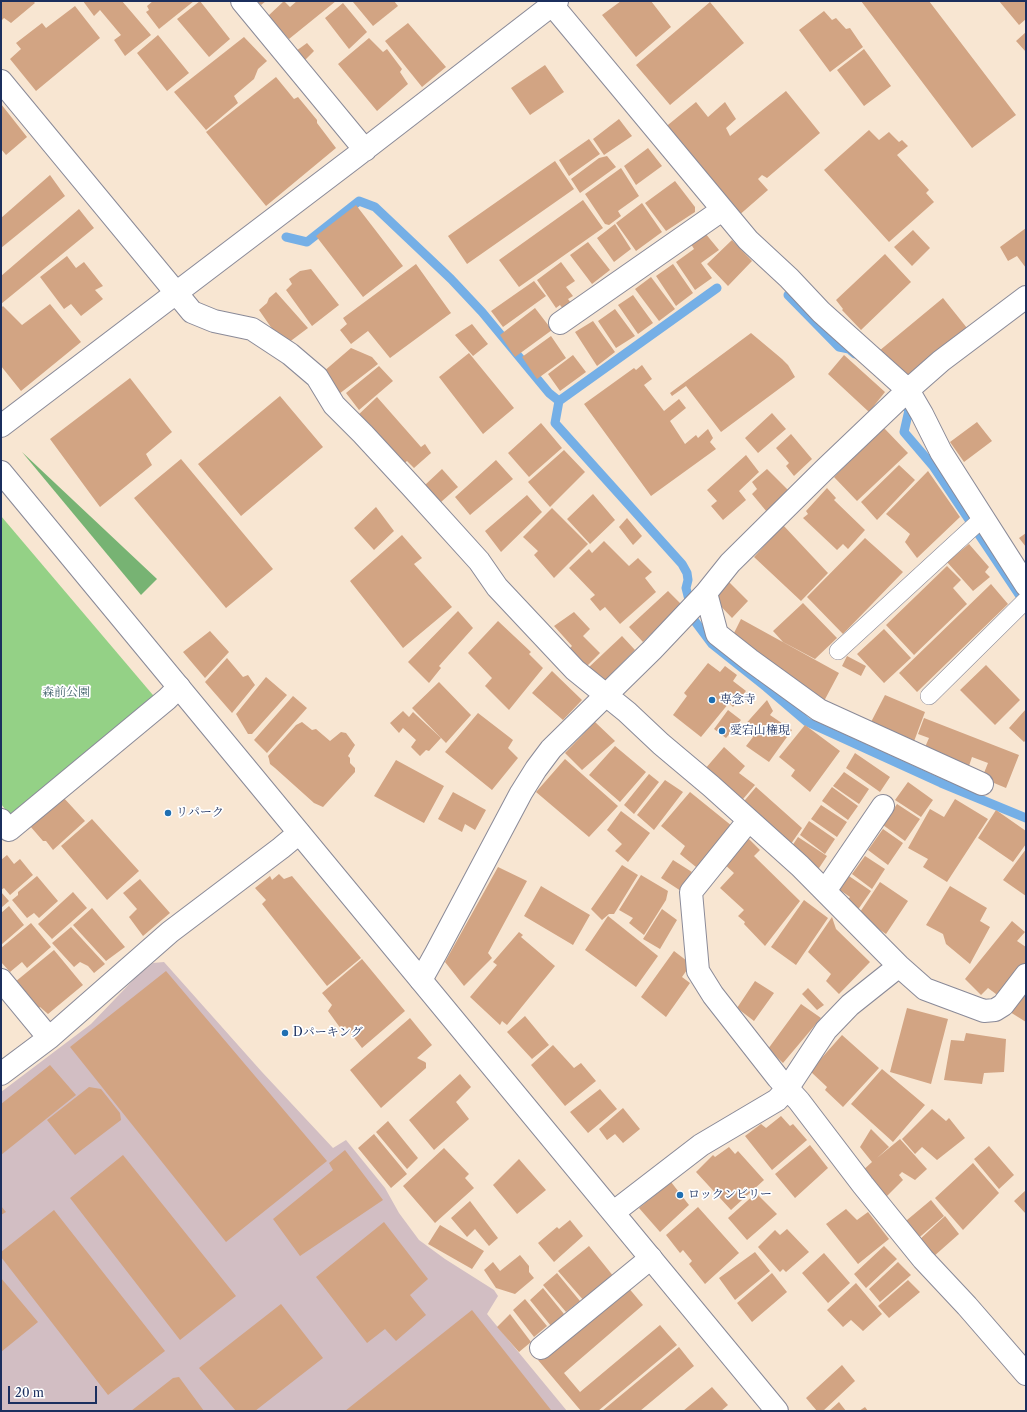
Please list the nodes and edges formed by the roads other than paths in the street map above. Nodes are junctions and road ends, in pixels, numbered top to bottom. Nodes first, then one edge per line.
1 (242, 1) edge
2 (554, 5) edge
3 (1, 82) edge
4 (365, 150) junction
5 (722, 210) junction
6 (176, 293) junction
7 (1026, 297) edge
8 (560, 323) dead end
9 (908, 390) junction
10 (1, 426) edge
11 (1, 472) edge
12 (977, 523) junction
13 (1026, 584) edge
14 (706, 593) junction
15 (1023, 603) edge
16 (838, 651) dead end
17 (179, 688) junction
18 (605, 695) junction
19 (929, 696) dead end
20 (982, 784) dead end
21 (883, 806) dead end
22 (1, 820) edge
23 (749, 820) junction
24 (299, 833) junction
25 (825, 891) junction
26 (899, 966) junction
27 (1026, 975) edge
28 (1, 980) edge
29 (421, 980) junction
30 (49, 1038) junction
31 (1, 1074) edge
32 (787, 1089) junction
33 (614, 1212) junction
34 (651, 1258) junction
35 (541, 1348) dead end
36 (1026, 1374) edge
37 (777, 1411) edge

1 - 4 street
2 - 4 street
2 - 5 street
3 - 6 street
4 - 6 street
5 - 8 street
5 - 9 street
6 - 10 street
6 - 18 street
7 - 9 street
9 - 12 street
9 - 14 street
11 - 17 street
12 - 13 street
12 - 16 lane
14 - 18 street
14 - 20 street
15 - 19 lane
17 - 22 street
17 - 24 street
18 - 23 street
18 - 29 street
21 - 25 street
23 - 25 street
23 - 32 street
24 - 29 street
24 - 30 street
25 - 26 street
26 - 27 street
26 - 32 street
28 - 30 street
29 - 33 street
30 - 31 street
32 - 33 street
32 - 36 street
33 - 34 street
34 - 35 street
34 - 37 street

